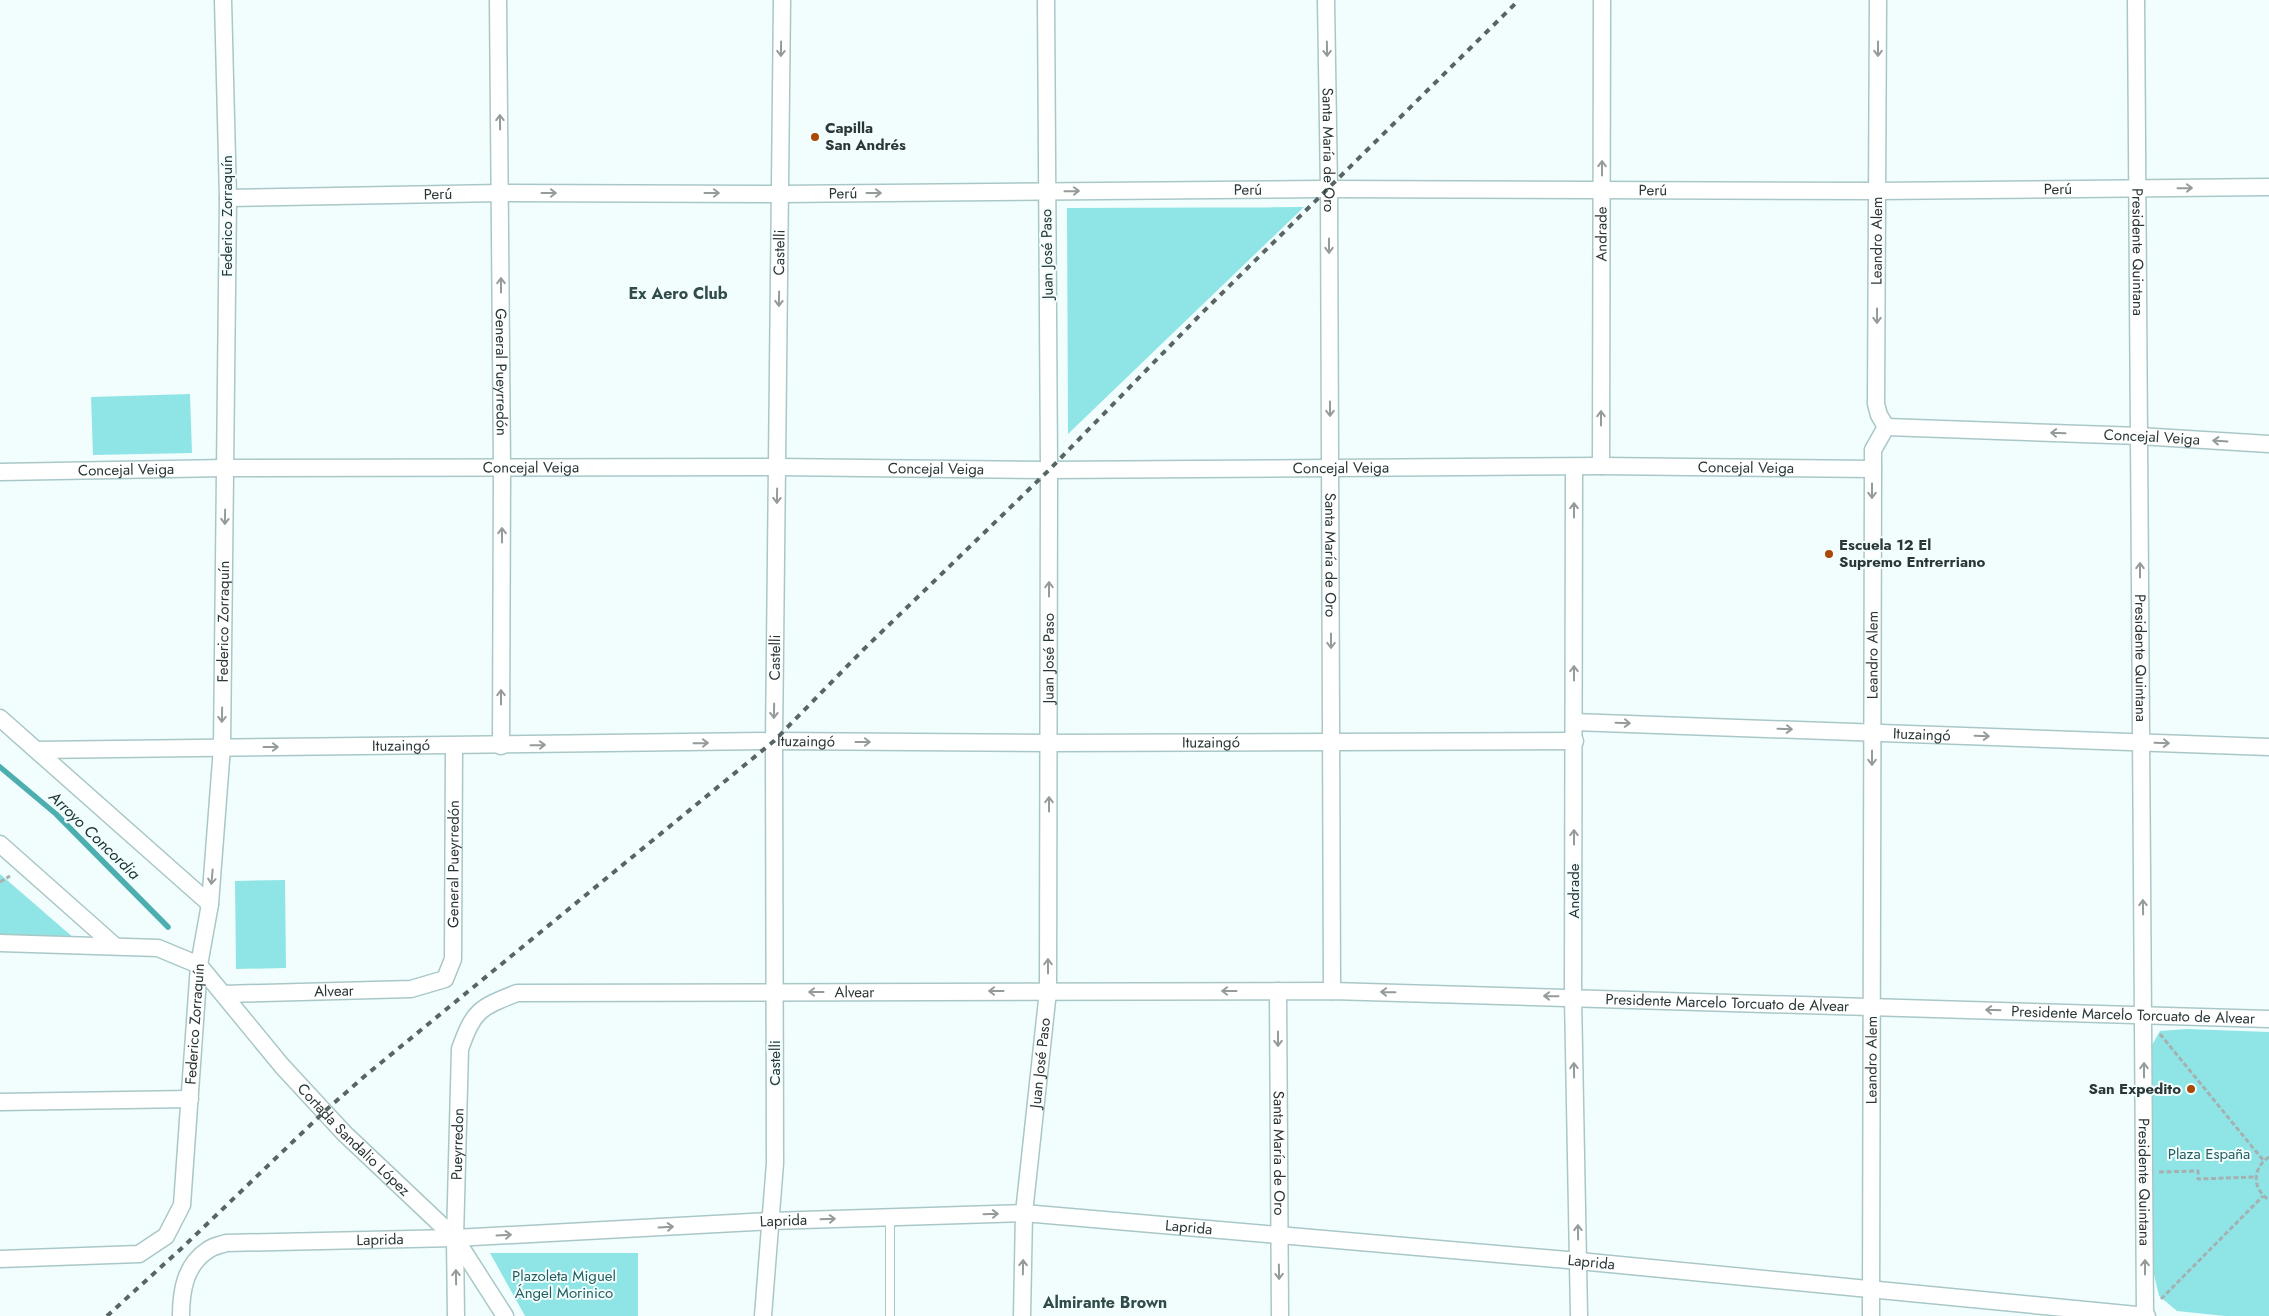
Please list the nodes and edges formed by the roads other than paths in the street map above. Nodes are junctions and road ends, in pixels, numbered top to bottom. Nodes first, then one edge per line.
1 (223, 0) edge
2 (498, 0) edge
3 (782, 0) edge
4 (1046, 0) edge
5 (1326, 0) edge
6 (1602, 0) edge
7 (1878, 0) edge
8 (2136, 0) edge
9 (2269, 187) edge
10 (1329, 189) junction
11 (2136, 189) junction
12 (1602, 191) junction
13 (1046, 192) junction
14 (1877, 192) junction
15 (500, 193) junction
16 (780, 194) junction
17 (228, 198) junction
18 (1886, 427) junction
19 (2139, 436) junction
20 (2269, 444) edge
21 (1574, 466) junction
22 (1601, 466) junction
23 (778, 467) junction
24 (226, 468) junction
25 (502, 468) junction
26 (1330, 468) junction
27 (1872, 469) junction
28 (1049, 470) junction
29 (0, 472) edge
30 (0, 718) edge
31 (1574, 722) junction
32 (1872, 732) junction
33 (1575, 741) junction
34 (774, 742) junction
35 (2142, 742) junction
36 (1049, 743) junction
37 (1332, 743) junction
38 (454, 746) junction
39 (501, 746) junction
40 (2269, 747) edge
41 (222, 748) junction
42 (37, 750) junction
43 (0, 844) edge
44 (210, 904) junction
45 (0, 943) edge
46 (115, 946) junction
47 (199, 965) junction
48 (445, 979) joint
49 (1048, 991) junction
50 (1278, 991) junction
51 (1332, 991) junction
52 (774, 992) junction
53 (223, 994) junction
54 (1573, 997) junction
55 (1872, 1006) junction
56 (2144, 1014) junction
57 (2269, 1019) edge
58 (460, 1049) joint
59 (190, 1099) junction
60 (0, 1102) edge
61 (1024, 1213) junction
62 (890, 1218) junction
63 (771, 1221) junction
64 (1278, 1235) junction
65 (455, 1238) junction
66 (0, 1258) edge
67 (1579, 1261) junction
68 (1871, 1288) junction
69 (181, 1316) edge
70 (456, 1316) edge
71 (505, 1316) edge
72 (763, 1316) edge
73 (890, 1316) edge
74 (1022, 1316) edge
75 (1280, 1316) edge
76 (1579, 1316) edge
77 (1871, 1316) edge
78 (2146, 1316) edge

1 - 17 street, Federico Zorraquín
15 -> 2 street, General Pueyrredón
3 -> 16 street, Castelli
4 - 13 street, Juan José Paso
5 -> 10 street, Santa María de Oro
12 -> 6 street, Andrade
7 -> 14 street, Leandro Alem
8 - 11 street, Presidente Quintana
11 -> 9 street, Perú
10 - 12 street, Perú
13 -> 10 street, Perú
10 -> 26 street, Santa María de Oro
11 - 14 street, Perú
11 - 19 street, Presidente Quintana
12 - 14 street, Perú
22 -> 12 street, Andrade
16 -> 13 street, Perú
13 - 28 street, Juan José Paso
14 -> 18 street, Leandro Alem
15 -> 16 street, Perú
15 - 17 street, Perú
25 -> 15 street, General Pueyrredón
16 -> 23 street, Castelli
17 - 24 street, Federico Zorraquín
19 -> 18 street, Concejal Veiga
18 - 27 street, Leandro Alem
20 -> 19 street, Concejal Veiga
35 -> 19 street, Presidente Quintana
21 - 22 street, Concejal Veiga
21 - 26 street, Concejal Veiga
31 -> 21 street, Andrade
22 - 27 street, Concejal Veiga
23 - 25 street, Concejal Veiga
23 - 28 street, Concejal Veiga
23 -> 34 street, Castelli
24 - 25 street, Concejal Veiga
24 - 29 street, Concejal Veiga
24 -> 41 street, Federico Zorraquín
39 -> 25 street, General Pueyrredón
26 - 28 street, Concejal Veiga
26 -> 37 street, Santa María de Oro
27 -> 32 street, Leandro Alem
36 -> 28 street, Juan José Paso
30 - 42 street
31 -> 32 street, Ituzaingó
31 - 33 street, Andrade
32 -> 35 street, Ituzaingó
32 -> 55 street, Leandro Alem
33 - 37 street, Ituzaingó
54 -> 33 street, Andrade
34 -> 36 street, Ituzaingó
39 -> 34 street, Ituzaingó
34 - 52 street, Castelli
35 -> 40 street, Ituzaingó
56 -> 35 street, Presidente Quintana
36 - 37 street, Ituzaingó
49 -> 36 street, Juan José Paso
37 - 51 street, Santa María de Oro
38 - 39 street, Ituzaingó
41 -> 38 street, Ituzaingó
38 - 48 street, General Pueyrredón
41 - 42 street, Ituzaingó
41 -> 44 street, Federico Zorraquín
42 - 44 street
43 - 46 street
44 - 47 street, Federico Zorraquín
45 - 46 street
46 - 47 street
47 - 53 street, Cortada Sandalio López
47 - 59 street, Federico Zorraquín
48 - 53 street, Alvear
50 -> 49 street, Alvear
49 -> 52 street, Alvear
49 - 61 street, Juan José Paso
50 - 51 street, Presidente Marcelo Torcuato de Alvear
50 -> 64 street, Santa María de Oro
54 -> 51 street, Presidente Marcelo Torcuato de Alvear
52 - 58 street, Alvear
52 - 63 street, Castelli
53 - 65 street, Cortada Sandalio López
54 - 55 street, Presidente Marcelo Torcuato de Alvear
67 -> 54 street, Andrade
56 -> 55 street, Presidente Marcelo Torcuato de Alvear
55 - 68 street, Leandro Alem
56 - 57 street, Presidente Marcelo Torcuato de Alvear
78 -> 56 street, Presidente Quintana
58 - 65 street, Pueyrredon
59 - 60 street
59 - 66 street, Federico Zorraquín
62 -> 61 street, Laprida
61 - 64 street, Laprida
74 -> 61 street, Juan José Paso
63 -> 62 street, Laprida
62 - 73 lane
65 -> 63 street, Laprida
63 - 72 street, Castelli
64 - 67 street, Laprida
64 -> 75 street, Santa María de Oro
65 - 69 street, Laprida
70 -> 65 street
65 - 71 street, Cortada Sandalio López
67 - 68 street, Laprida
67 - 76 street, Andrade
68 - 77 street, Leandro Alem
68 - 78 street, Laprida

